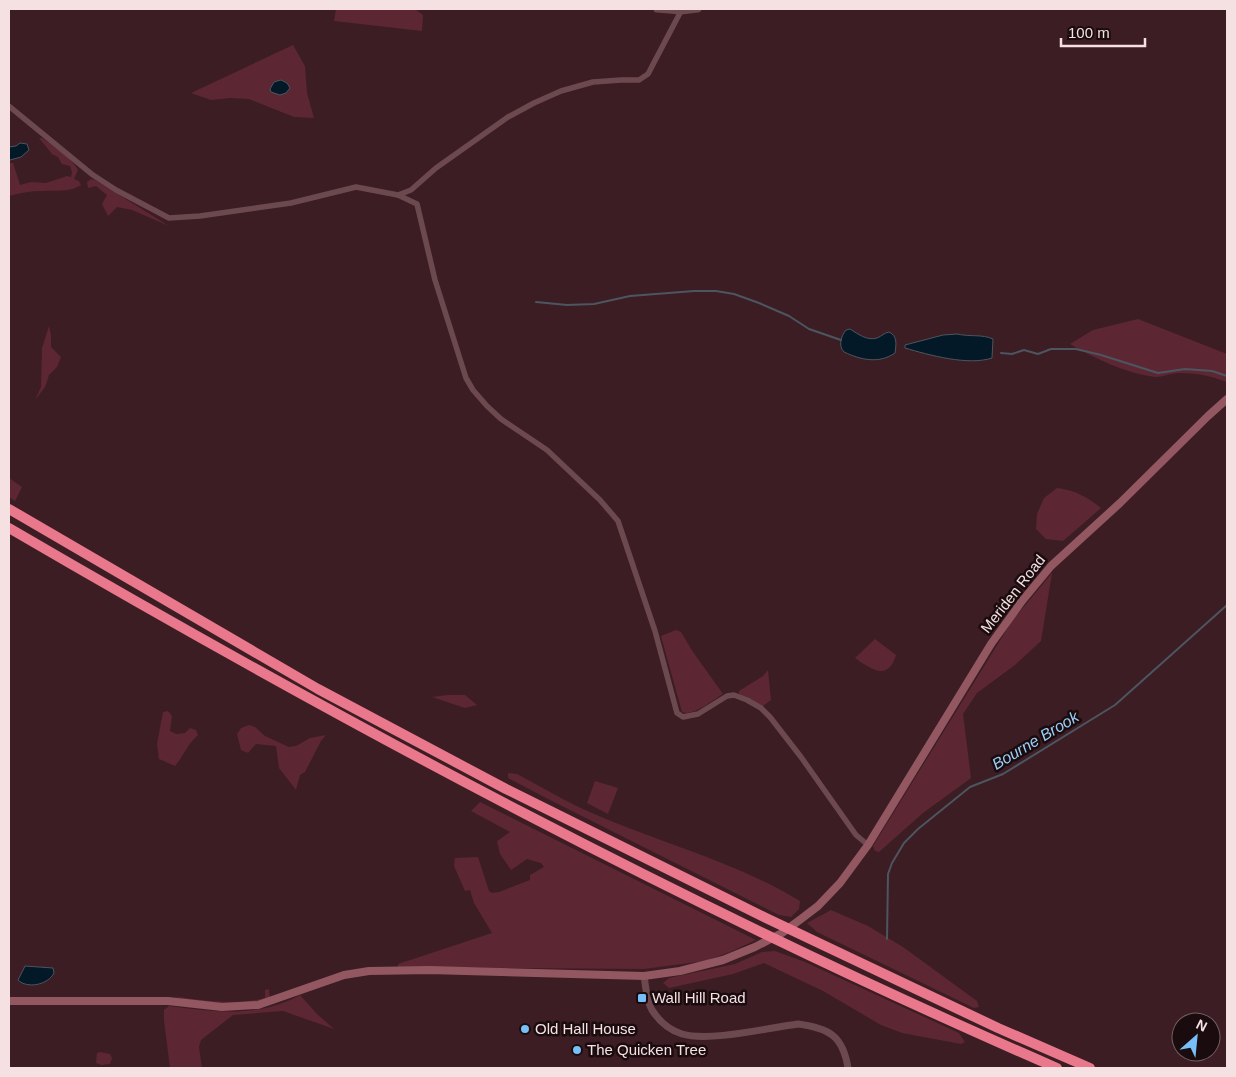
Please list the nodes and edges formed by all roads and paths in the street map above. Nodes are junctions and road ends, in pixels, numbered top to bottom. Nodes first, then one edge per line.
1 (657, 9) edge
2 (698, 9) edge
3 (681, 11) junction
4 (9, 106) edge
5 (411, 190) junction
6 (398, 195) junction
7 (417, 204) junction
8 (1227, 399) edge
9 (9, 509) edge
10 (9, 528) edge
11 (868, 845) junction
12 (644, 976) junction
13 (11, 1000) edge
14 (848, 1068) edge
15 (1057, 1068) edge
16 (1090, 1068) edge

1 - 3 street
2 - 3 street
3 - 5 street
4 - 6 street
5 - 6 street
5 - 7 street
6 - 7 street
7 - 11 street
8 - 11 main road, Meriden Road
9 - 16 highway
10 - 15 highway
11 - 12 main road, Meriden Road
12 - 13 main road, Meriden Road
12 - 14 street

